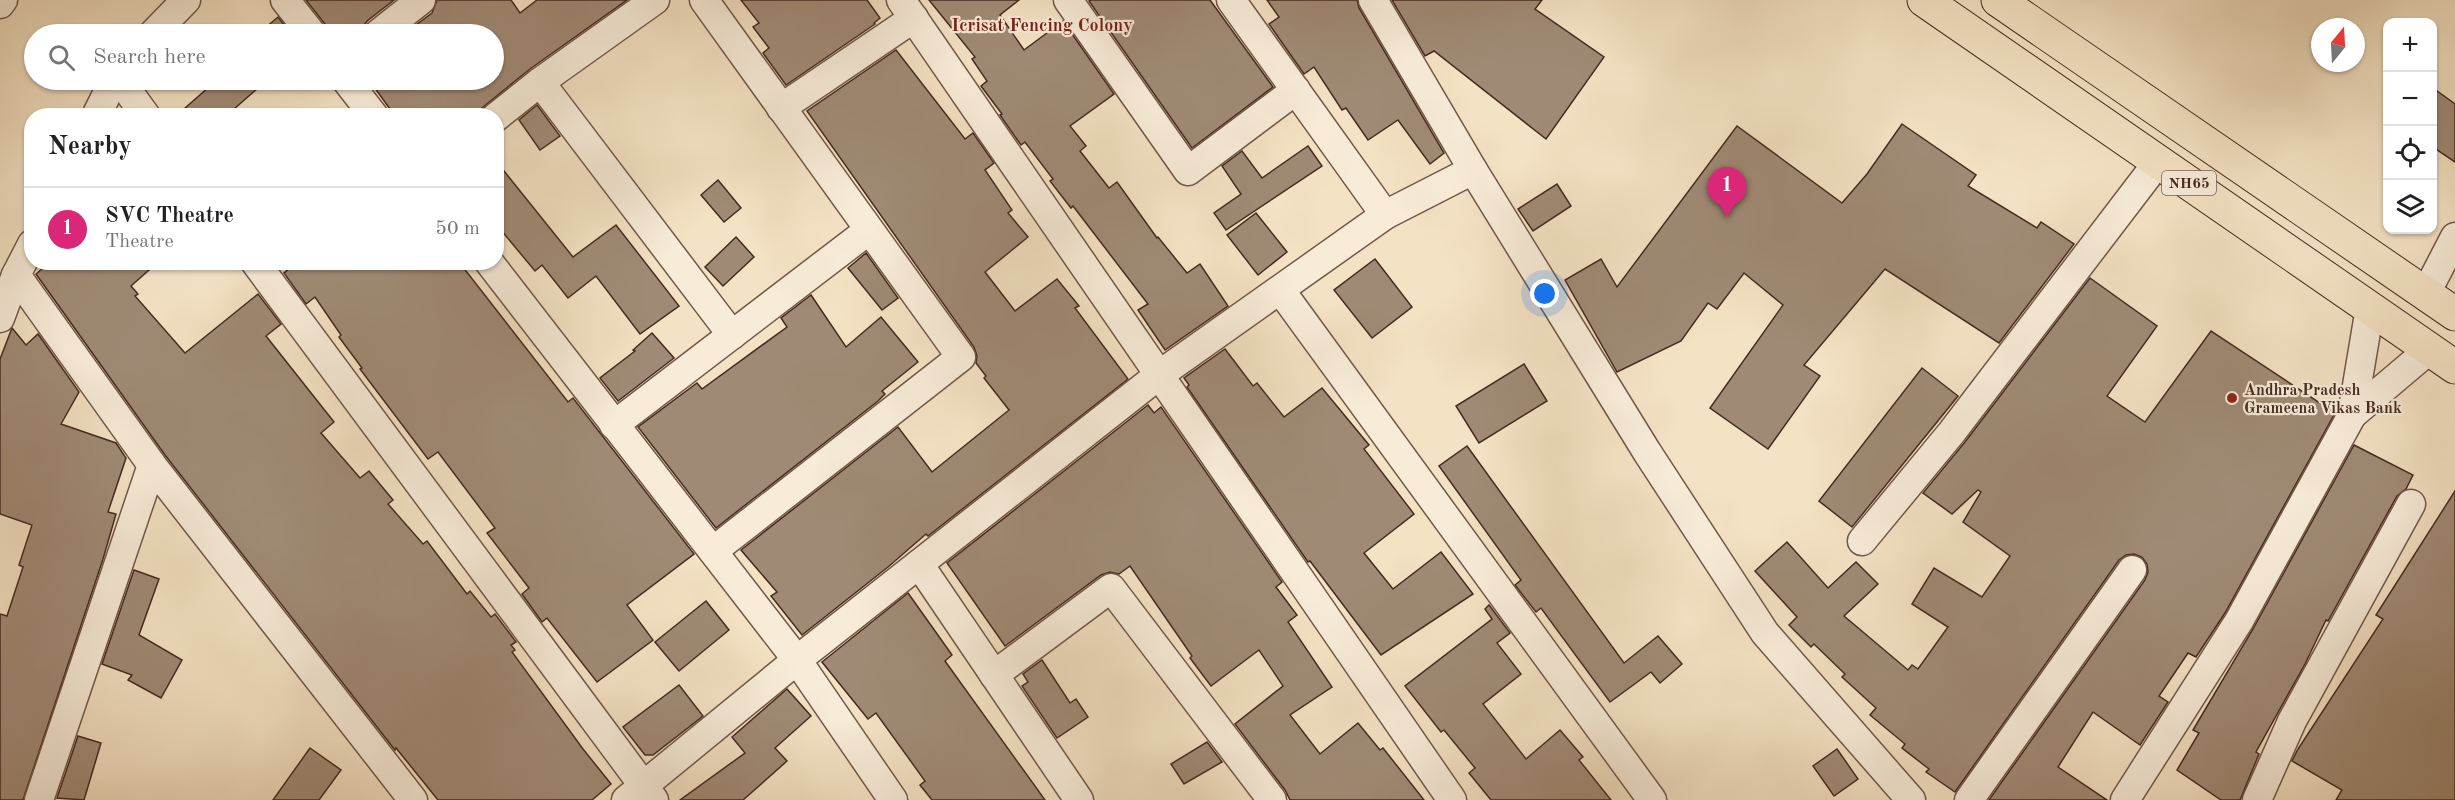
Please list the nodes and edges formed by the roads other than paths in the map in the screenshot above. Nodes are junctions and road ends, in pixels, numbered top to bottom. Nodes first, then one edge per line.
1 (3, 0) edge
2 (186, 0) edge
3 (285, 0) edge
4 (421, 0) edge
5 (655, 0) edge
6 (704, 0) edge
7 (1068, 0) edge
8 (1231, 0) edge
9 (1373, 0) edge
10 (1924, 0) edge
11 (1998, 0) edge
12 (0, 4) edge
13 (907, 9) edge
14 (163, 24) edge
15 (304, 24) edge
16 (391, 24) edge
17 (540, 82) junction
18 (109, 90) edge
19 (127, 90) edge
20 (354, 90) edge
21 (1296, 90) junction
22 (100, 108) edge
23 (140, 108) edge
24 (369, 108) edge
25 (781, 108) junction
26 (504, 111) edge
27 (2158, 162) junction
28 (1473, 170) junction
29 (1385, 215) junction
30 (869, 230) junction
31 (2455, 237) edge
32 (24, 260) edge
33 (261, 270) edge
34 (495, 270) edge
35 (16, 275) junction
36 (1281, 291) junction
37 (2426, 293) junction
38 (2370, 308) junction
39 (2455, 314) edge
40 (0, 318) edge
41 (732, 335) junction
42 (2443, 358) edge
43 (1159, 375) junction
44 (2352, 416) junction
45 (614, 424) junction
46 (152, 465) junction
47 (2410, 504) dead end
48 (1862, 541) dead end
49 (713, 551) junction
50 (919, 564) junction
51 (2132, 570) dead end
52 (797, 660) junction
53 (994, 675) junction
54 (641, 795) edge
55 (39, 800) edge
56 (413, 800) edge
57 (893, 800) edge
58 (1079, 800) edge
59 (1272, 800) edge
60 (1452, 800) edge
61 (1652, 800) edge
62 (1911, 800) edge
63 (1969, 800) edge
64 (2125, 800) edge
65 (2258, 800) edge

1 - 12 street
2 - 14 street
3 - 15 street
4 - 16 street
5 - 17 street
6 - 25 street
7 - 21 street
8 - 21 street
9 - 28 street
10 - 27 highway, NH65
11 - 37 highway, NH65
13 - 25 street
13 - 43 street
17 - 26 street
17 - 41 street
18 - 22 street
19 - 23 street
20 - 24 street
21 - 29 street
25 - 30 street
27 - 38 highway, NH65
27 - 48 street
28 - 29 street
28 - 62 street
29 - 36 street
30 - 41 street
30 - 49 street
31 - 37 street
32 - 35 street
33 - 54 street
34 - 45 street
35 - 40 street
35 - 46 street
36 - 43 street
36 - 61 street
37 - 39 highway, NH65
38 - 42 highway, NH65
38 - 44 street
41 - 45 street
42 - 44 street
43 - 50 street
43 - 60 street
44 - 64 street
45 - 49 street
46 - 55 street
46 - 56 street
47 - 65 street
49 - 52 street
50 - 52 street
50 - 53 street
51 - 63 street
52 - 54 street
52 - 57 street
53 - 58 street
53 - 59 street

